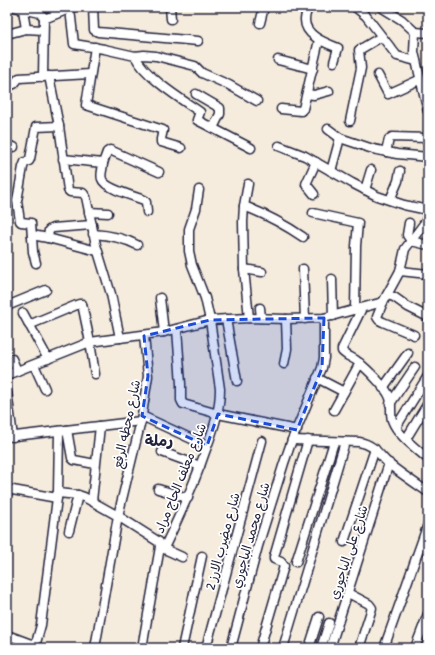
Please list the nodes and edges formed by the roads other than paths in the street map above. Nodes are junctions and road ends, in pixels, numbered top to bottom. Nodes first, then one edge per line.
1 (14, 7) edge
2 (93, 7) edge
3 (170, 7) edge
4 (264, 7) edge
5 (308, 7) edge
6 (381, 7) edge
7 (72, 8) edge
8 (360, 8) edge
9 (28, 9) edge
10 (44, 18) junction
11 (171, 19) dead end
12 (260, 23) dead end
13 (26, 29) junction
14 (43, 30) junction
15 (414, 32) junction
16 (428, 33) edge
17 (7, 34) edge
18 (381, 37) junction
19 (198, 40) dead end
20 (319, 40) junction
21 (95, 47) junction
22 (135, 56) junction
23 (278, 60) dead end
24 (416, 61) junction
25 (334, 62) dead end
26 (313, 69) junction
27 (90, 74) junction
28 (378, 75) dead end
29 (46, 76) junction
30 (420, 80) junction
31 (7, 88) edge
32 (329, 91) dead end
33 (196, 94) dead end
34 (307, 94) junction
35 (257, 101) dead end
36 (281, 109) dead end
37 (428, 111) edge
38 (350, 121) dead end
39 (59, 126) junction
40 (212, 128) junction
41 (328, 129) dead end
42 (340, 138) junction
43 (428, 138) edge
44 (279, 146) dead end
45 (181, 148) dead end
46 (251, 148) dead end
47 (386, 152) junction
48 (428, 157) edge
49 (63, 159) junction
50 (316, 162) junction
51 (103, 163) junction
52 (371, 170) dead end
53 (331, 171) junction
54 (400, 171) dead end
55 (159, 172) dead end
56 (248, 184) dead end
57 (199, 190) dead end
58 (365, 190) junction
59 (314, 194) dead end
60 (390, 200) junction
61 (244, 206) junction
62 (428, 210) edge
63 (90, 212) junction
64 (148, 212) dead end
65 (108, 213) dead end
66 (313, 213) dead end
67 (428, 215) edge
68 (409, 223) dead end
69 (92, 225) junction
70 (93, 234) junction
71 (32, 235) junction
72 (303, 237) dead end
73 (48, 238) junction
74 (411, 241) junction
75 (137, 245) dead end
76 (428, 245) edge
77 (97, 251) junction
78 (36, 263) dead end
79 (244, 269) junction
80 (303, 269) dead end
81 (400, 271) junction
82 (262, 272) dead end
83 (428, 274) edge
84 (332, 279) dead end
85 (46, 290) dead end
86 (160, 298) dead end
87 (385, 299) junction
88 (7, 306) edge
89 (260, 308) dead end
90 (358, 309) junction
91 (23, 312) dead end
92 (333, 316) junction
93 (428, 317) edge
94 (249, 318) junction
95 (261, 318) junction
96 (324, 318) junction
97 (226, 319) junction
98 (286, 319) junction
99 (305, 319) junction
100 (210, 320) junction
101 (29, 325) junction
102 (177, 330) junction
103 (164, 332) junction
104 (414, 334) dead end
105 (144, 336) junction
106 (120, 338) junction
107 (90, 342) junction
108 (408, 353) dead end
109 (48, 359) junction
110 (7, 360) edge
111 (360, 363) junction
112 (284, 364) dead end
113 (34, 365) junction
114 (415, 367) dead end
115 (17, 371) junction
116 (95, 374) dead end
117 (7, 375) edge
118 (428, 376) edge
119 (317, 378) junction
120 (237, 381) dead end
121 (383, 388) junction
122 (45, 389) dead end
123 (7, 391) edge
124 (344, 392) junction
125 (428, 403) edge
126 (390, 404) junction
127 (334, 410) dead end
128 (218, 414) junction
129 (141, 419) junction
130 (100, 426) junction
131 (396, 427) junction
132 (296, 430) junction
133 (63, 431) junction
134 (10, 437) edge
135 (406, 439) junction
136 (292, 440) junction
137 (308, 440) junction
138 (262, 441) dead end
139 (334, 442) junction
140 (345, 442) junction
141 (207, 446) junction
142 (375, 449) junction
143 (162, 452) dead end
144 (428, 459) edge
145 (389, 463) junction
146 (95, 464) junction
147 (200, 466) junction
148 (7, 489) edge
149 (158, 489) dead end
150 (428, 492) edge
151 (78, 495) junction
152 (57, 496) junction
153 (188, 498) junction
154 (92, 501) junction
155 (118, 516) junction
156 (428, 524) edge
157 (69, 531) dead end
158 (344, 542) dead end
159 (161, 546) junction
160 (202, 556) dead end
161 (182, 557) dead end
162 (296, 562) dead end
163 (348, 593) junction
164 (428, 614) edge
165 (318, 617) dead end
166 (329, 623) dead end
167 (7, 635) edge
168 (95, 648) edge
169 (142, 648) edge
170 (182, 648) edge
171 (206, 648) edge
172 (231, 648) edge
173 (260, 648) edge
174 (283, 648) edge
175 (309, 648) edge
176 (321, 648) edge
177 (330, 648) edge
178 (359, 648) edge
179 (384, 648) edge
180 (415, 648) edge

1 - 9 street
2 - 19 street
3 - 11 street
4 - 12 street
5 - 20 street
6 - 15 street
7 - 10 street
7 - 21 street
8 - 18 street
9 - 10 street
9 - 13 street
10 - 14 street
13 - 14 street
13 - 17 street
14 - 29 street
15 - 16 street
15 - 24 street
18 - 24 street
18 - 38 street
20 - 25 street
20 - 26 street
21 - 22 street
21 - 27 street
22 - 35 street
22 - 40 street
23 - 26 street
24 - 30 street
26 - 34 street
27 - 29 street
27 - 45 street
28 - 30 street
29 - 31 street
29 - 39 street
30 - 37 street
32 - 34 street
33 - 40 street
34 - 36 street
39 - 49 street
39 - 71 street
40 - 46 street
41 - 42 street
42 - 47 street
42 - 53 street
43 - 47 street
44 - 50 street
47 - 48 street
49 - 51 street
49 - 63 street
50 - 53 street
50 - 59 street
51 - 55 street
51 - 64 street
52 - 58 street
53 - 58 street
54 - 60 street
56 - 61 street
57 - 100 street, شارع معلف الحاج مراد
58 - 60 street
60 - 62 street
61 - 72 street
61 - 79 street
63 - 65 street
63 - 69 street
66 - 90 street
67 - 74 street
68 - 74 street
69 - 70 street
69 - 73 street
70 - 75 street
70 - 77 street
71 - 73 street
71 - 78 street
73 - 77 street
74 - 76 street
74 - 81 street
77 - 106 street
79 - 82 street
79 - 94 street
80 - 99 street
81 - 83 street
81 - 87 street
84 - 92 street
85 - 88 street
86 - 103 street
87 - 90 street
87 - 93 street
87 - 104 street
89 - 95 street
90 - 92 street
90 - 111 street
91 - 101 street
92 - 96 street
94 - 95 street
94 - 97 street
95 - 98 street
96 - 99 street
96 - 119 street, شارع محمد الباجوري
97 - 100 street
97 - 120 street
98 - 99 street
98 - 112 street
100 - 102 street
100 - 128 street, شارع معلف الحاج مراد
101 - 107 street
101 - 109 street
102 - 103 street
102 - 128 street
103 - 105 street
105 - 106 street
105 - 129 street, شارع محطه الرفع
106 - 107 street
107 - 109 street
107 - 116 street
108 - 121 street
109 - 113 street
110 - 115 street
111 - 121 street
111 - 124 street
113 - 115 street
113 - 122 street
114 - 126 street
115 - 117 street
118 - 131 street
119 - 124 street
119 - 132 street, شارع محمد الباجوري
121 - 126 street
123 - 134 street
124 - 127 street
125 - 135 street
126 - 131 street
128 - 132 street
128 - 141 street, شارع معلف الحاج مراد
129 - 130 street
129 - 141 street
129 - 155 street, شارع محطه الرفع
130 - 133 street
130 - 146 street
131 - 135 street
132 - 136 street, شارع محمد الباجوري
133 - 134 street
133 - 146 street
133 - 152 street
135 - 144 street
136 - 137 street
136 - 172 street, شارع محمد الباجوري
137 - 139 street
137 - 173 street
138 - 171 street, شارع مضرب الارز 2
139 - 140 street
139 - 162 street
140 - 142 street
140 - 174 street
141 - 147 street, شارع معلف الحاج مراد
142 - 145 street
142 - 158 street
143 - 147 street
145 - 150 street
145 - 163 street, شارع على الباجوري
146 - 154 street
147 - 153 street, شارع معلف الحاج مراد
148 - 152 street
149 - 153 street
151 - 152 street
151 - 154 street
151 - 157 street
152 - 167 street
153 - 159 street, شارع معلف الحاج مراد
154 - 155 street
155 - 159 street
155 - 168 street, شارع محطه الرفع
156 - 179 street
159 - 161 street
159 - 169 street, شارع معلف الحاج مراد
160 - 170 street, شارع مضرب الارز 2
163 - 177 street, شارع على الباجوري
163 - 178 street
164 - 180 street
165 - 175 street
166 - 176 street

